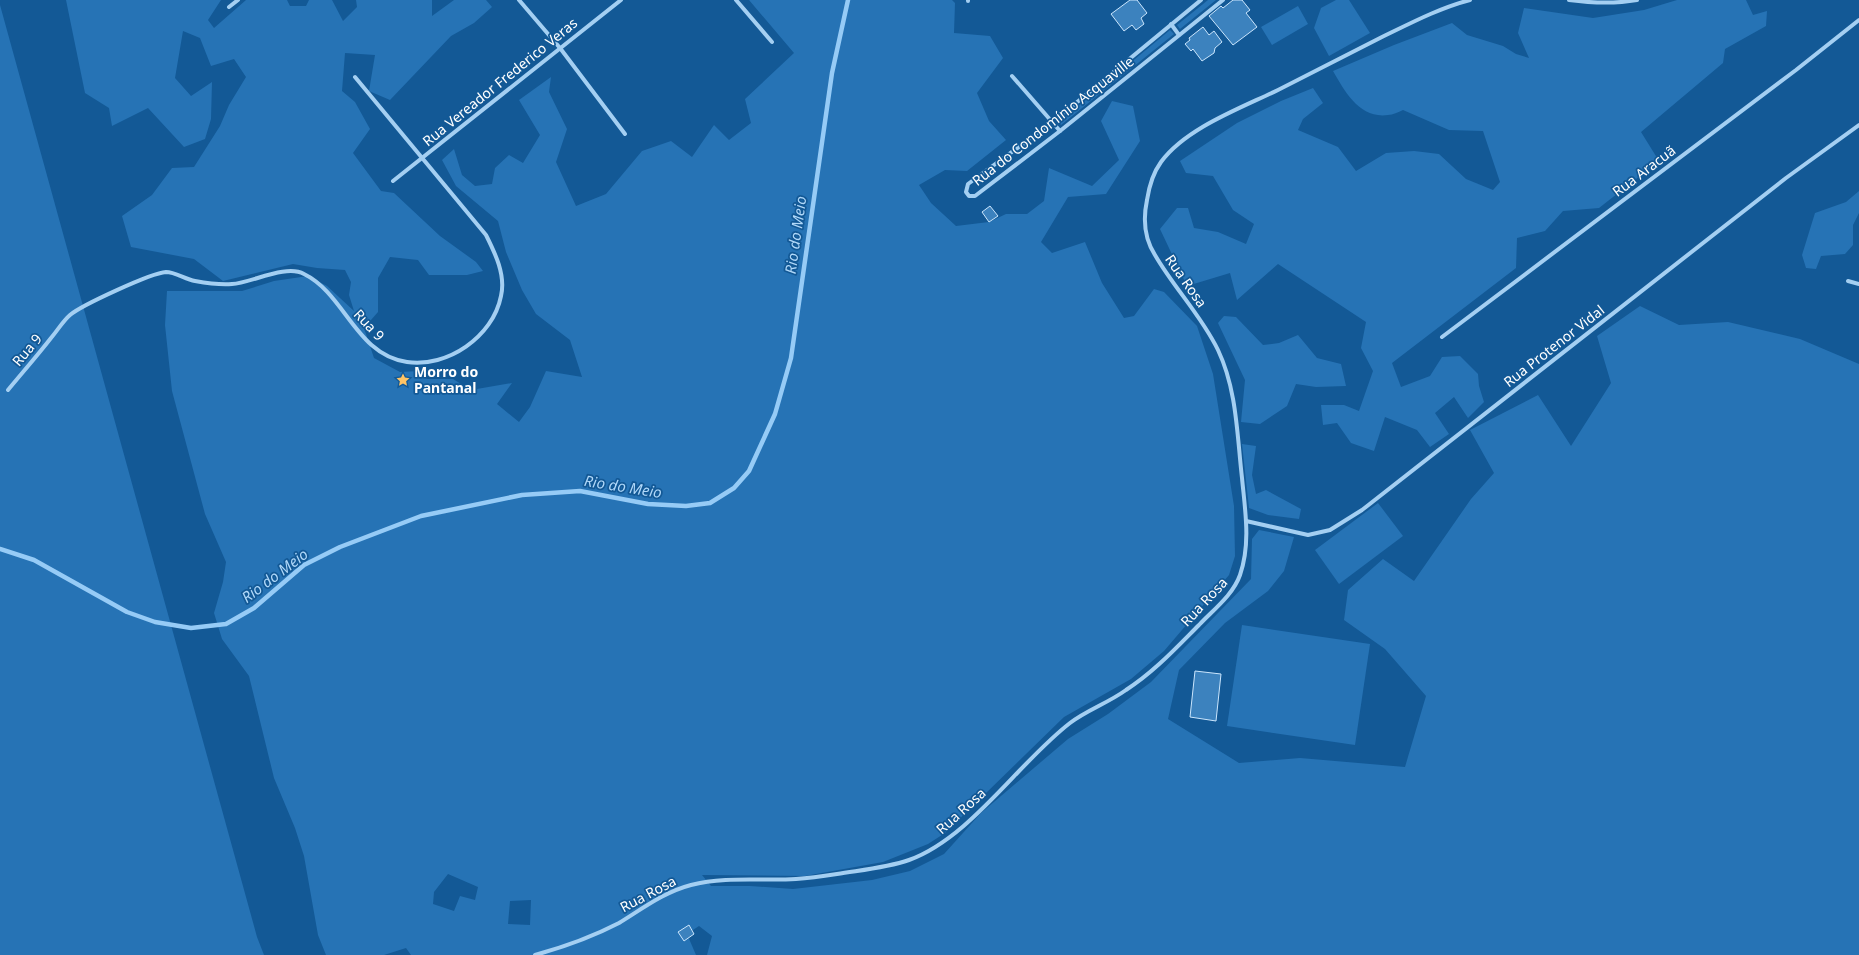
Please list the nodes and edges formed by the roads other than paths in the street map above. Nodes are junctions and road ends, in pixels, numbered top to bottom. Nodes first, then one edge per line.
1 (238, 0) edge
2 (518, 0) edge
3 (621, 0) edge
4 (736, 0) edge
5 (1201, 0) edge
6 (1223, 0) edge
7 (1470, 0) edge
8 (1568, 0) edge
9 (1637, 0) edge
10 (229, 7) dead end
11 (1859, 20) edge
12 (1171, 24) junction
13 (1180, 35) junction
14 (772, 42) dead end
15 (560, 48) junction
16 (1012, 76) dead end
17 (355, 77) dead end
18 (1053, 122) junction
19 (1859, 124) edge
20 (1060, 131) junction
21 (625, 134) dead end
22 (423, 159) junction
23 (393, 181) dead end
24 (1848, 280) dead end
25 (1859, 284) edge
26 (1442, 338) dead end
27 (8, 390) dead end
28 (1246, 521) junction
29 (535, 955) edge

1 - 10 street
2 - 15 street
3 - 15 street, Rua Vereador Frederico Veras
4 - 14 street
5 - 12 street, Rua do Condomínio Acquaville
6 - 13 street, Rua do Condomínio Acquaville
7 - 28 street, Rua Rosa
8 - 9 street
11 - 26 street, Rua Aracuã
12 - 13 street
12 - 18 street, Rua do Condomínio Acquaville
13 - 20 street, Rua do Condomínio Acquaville
15 - 21 street
15 - 22 street, Rua Vereador Frederico Veras
16 - 18 street
17 - 22 street, Rua 9
18 - 20 street
18 - 20 street, Rua do Condomínio Acquaville
19 - 28 street, Rua Protenor Vidal
22 - 23 street, Rua Vereador Frederico Veras
22 - 27 street, Rua 9
24 - 25 street
28 - 29 street, Rua Rosa

